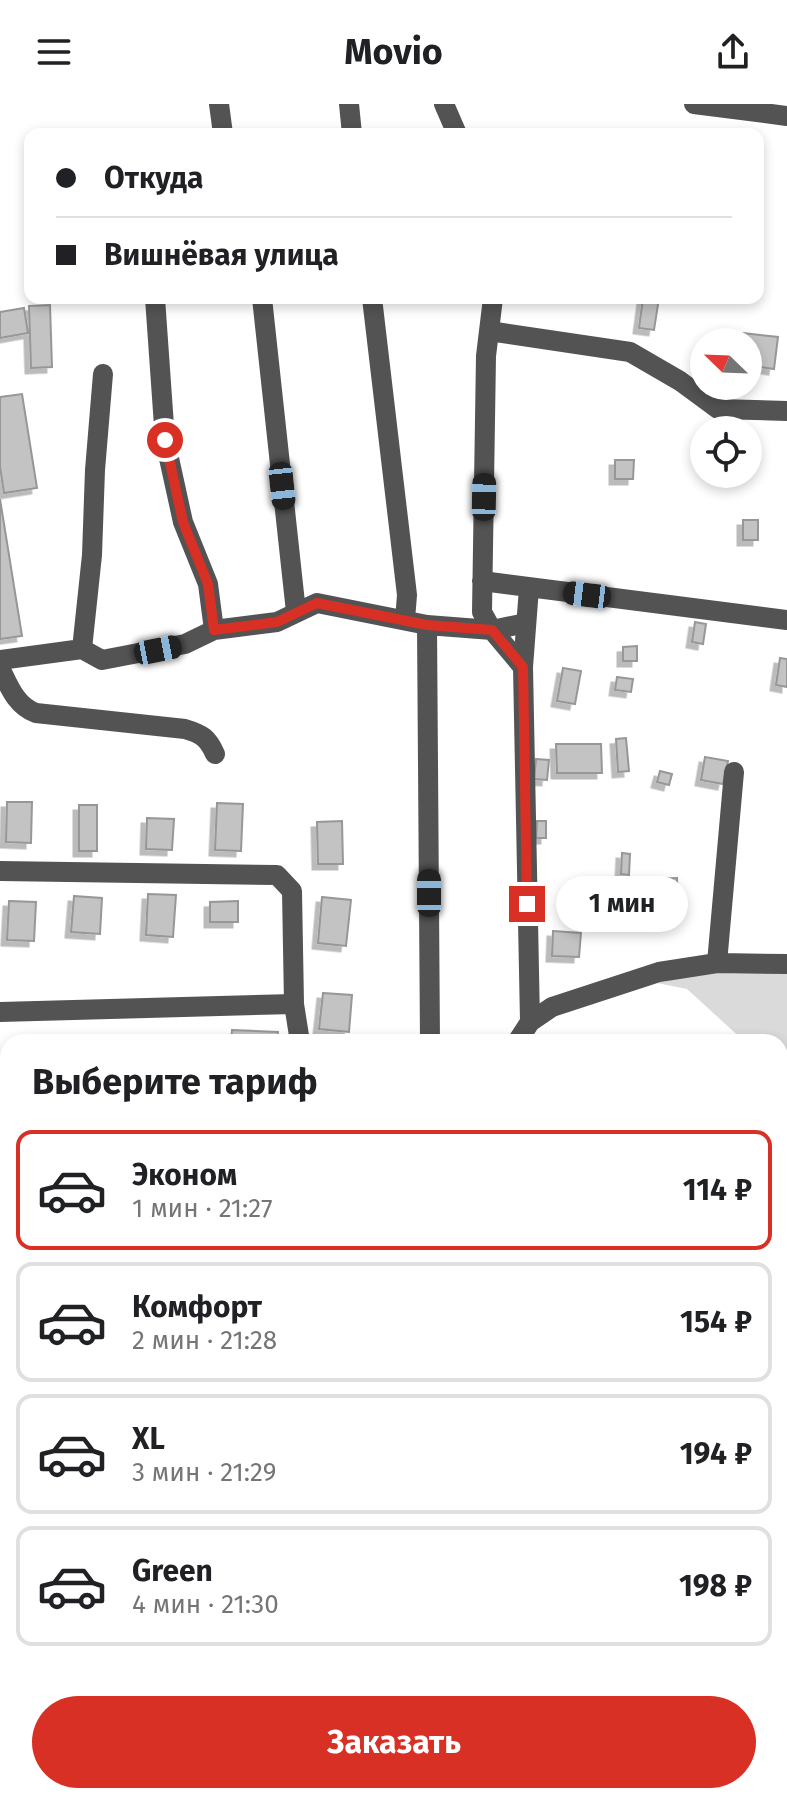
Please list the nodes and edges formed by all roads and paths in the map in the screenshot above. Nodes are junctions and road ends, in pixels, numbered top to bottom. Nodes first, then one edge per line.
1 (219, 104) edge
2 (349, 104) edge
3 (444, 104) edge
4 (694, 104) edge
5 (787, 116) edge
6 (222, 128) edge
7 (351, 128) edge
8 (454, 128) edge
9 (155, 304) edge
10 (263, 304) edge
11 (373, 304) edge
12 (492, 304) edge
13 (489, 331) junction
14 (103, 374) dead end
15 (787, 411) edge
16 (482, 581) junction
17 (529, 588) junction
18 (296, 612) junction
19 (405, 620) junction
20 (787, 620) edge
21 (526, 623) junction
22 (427, 625) junction
23 (214, 630) junction
24 (492, 630) junction
25 (82, 649) junction
26 (0, 660) edge
27 (523, 667) junction
28 (0, 668) edge
29 (215, 754) dead end
30 (734, 772) dead end
31 (0, 871) edge
32 (717, 963) junction
33 (787, 964) edge
34 (294, 1004) junction
35 (0, 1012) edge
36 (530, 1022) junction
37 (299, 1034) edge
38 (430, 1034) edge
39 (522, 1034) edge

1 - 6 street
2 - 7 street
3 - 8 street
4 - 5 street
9 - 23 street
10 - 18 street
11 - 19 street
12 - 13 street
13 - 15 street
13 - 16 street
14 - 25 street
16 - 17 street
16 - 24 street
17 - 20 street
17 - 21 street
18 - 19 street
18 - 23 street
19 - 22 street
21 - 24 street
21 - 27 street
22 - 24 street
22 - 38 street
23 - 25 street
24 - 27 street
25 - 26 street
27 - 36 street
28 - 29 street
30 - 32 street
31 - 34 street
32 - 33 street
32 - 36 street
34 - 35 street
34 - 37 street
36 - 39 street

